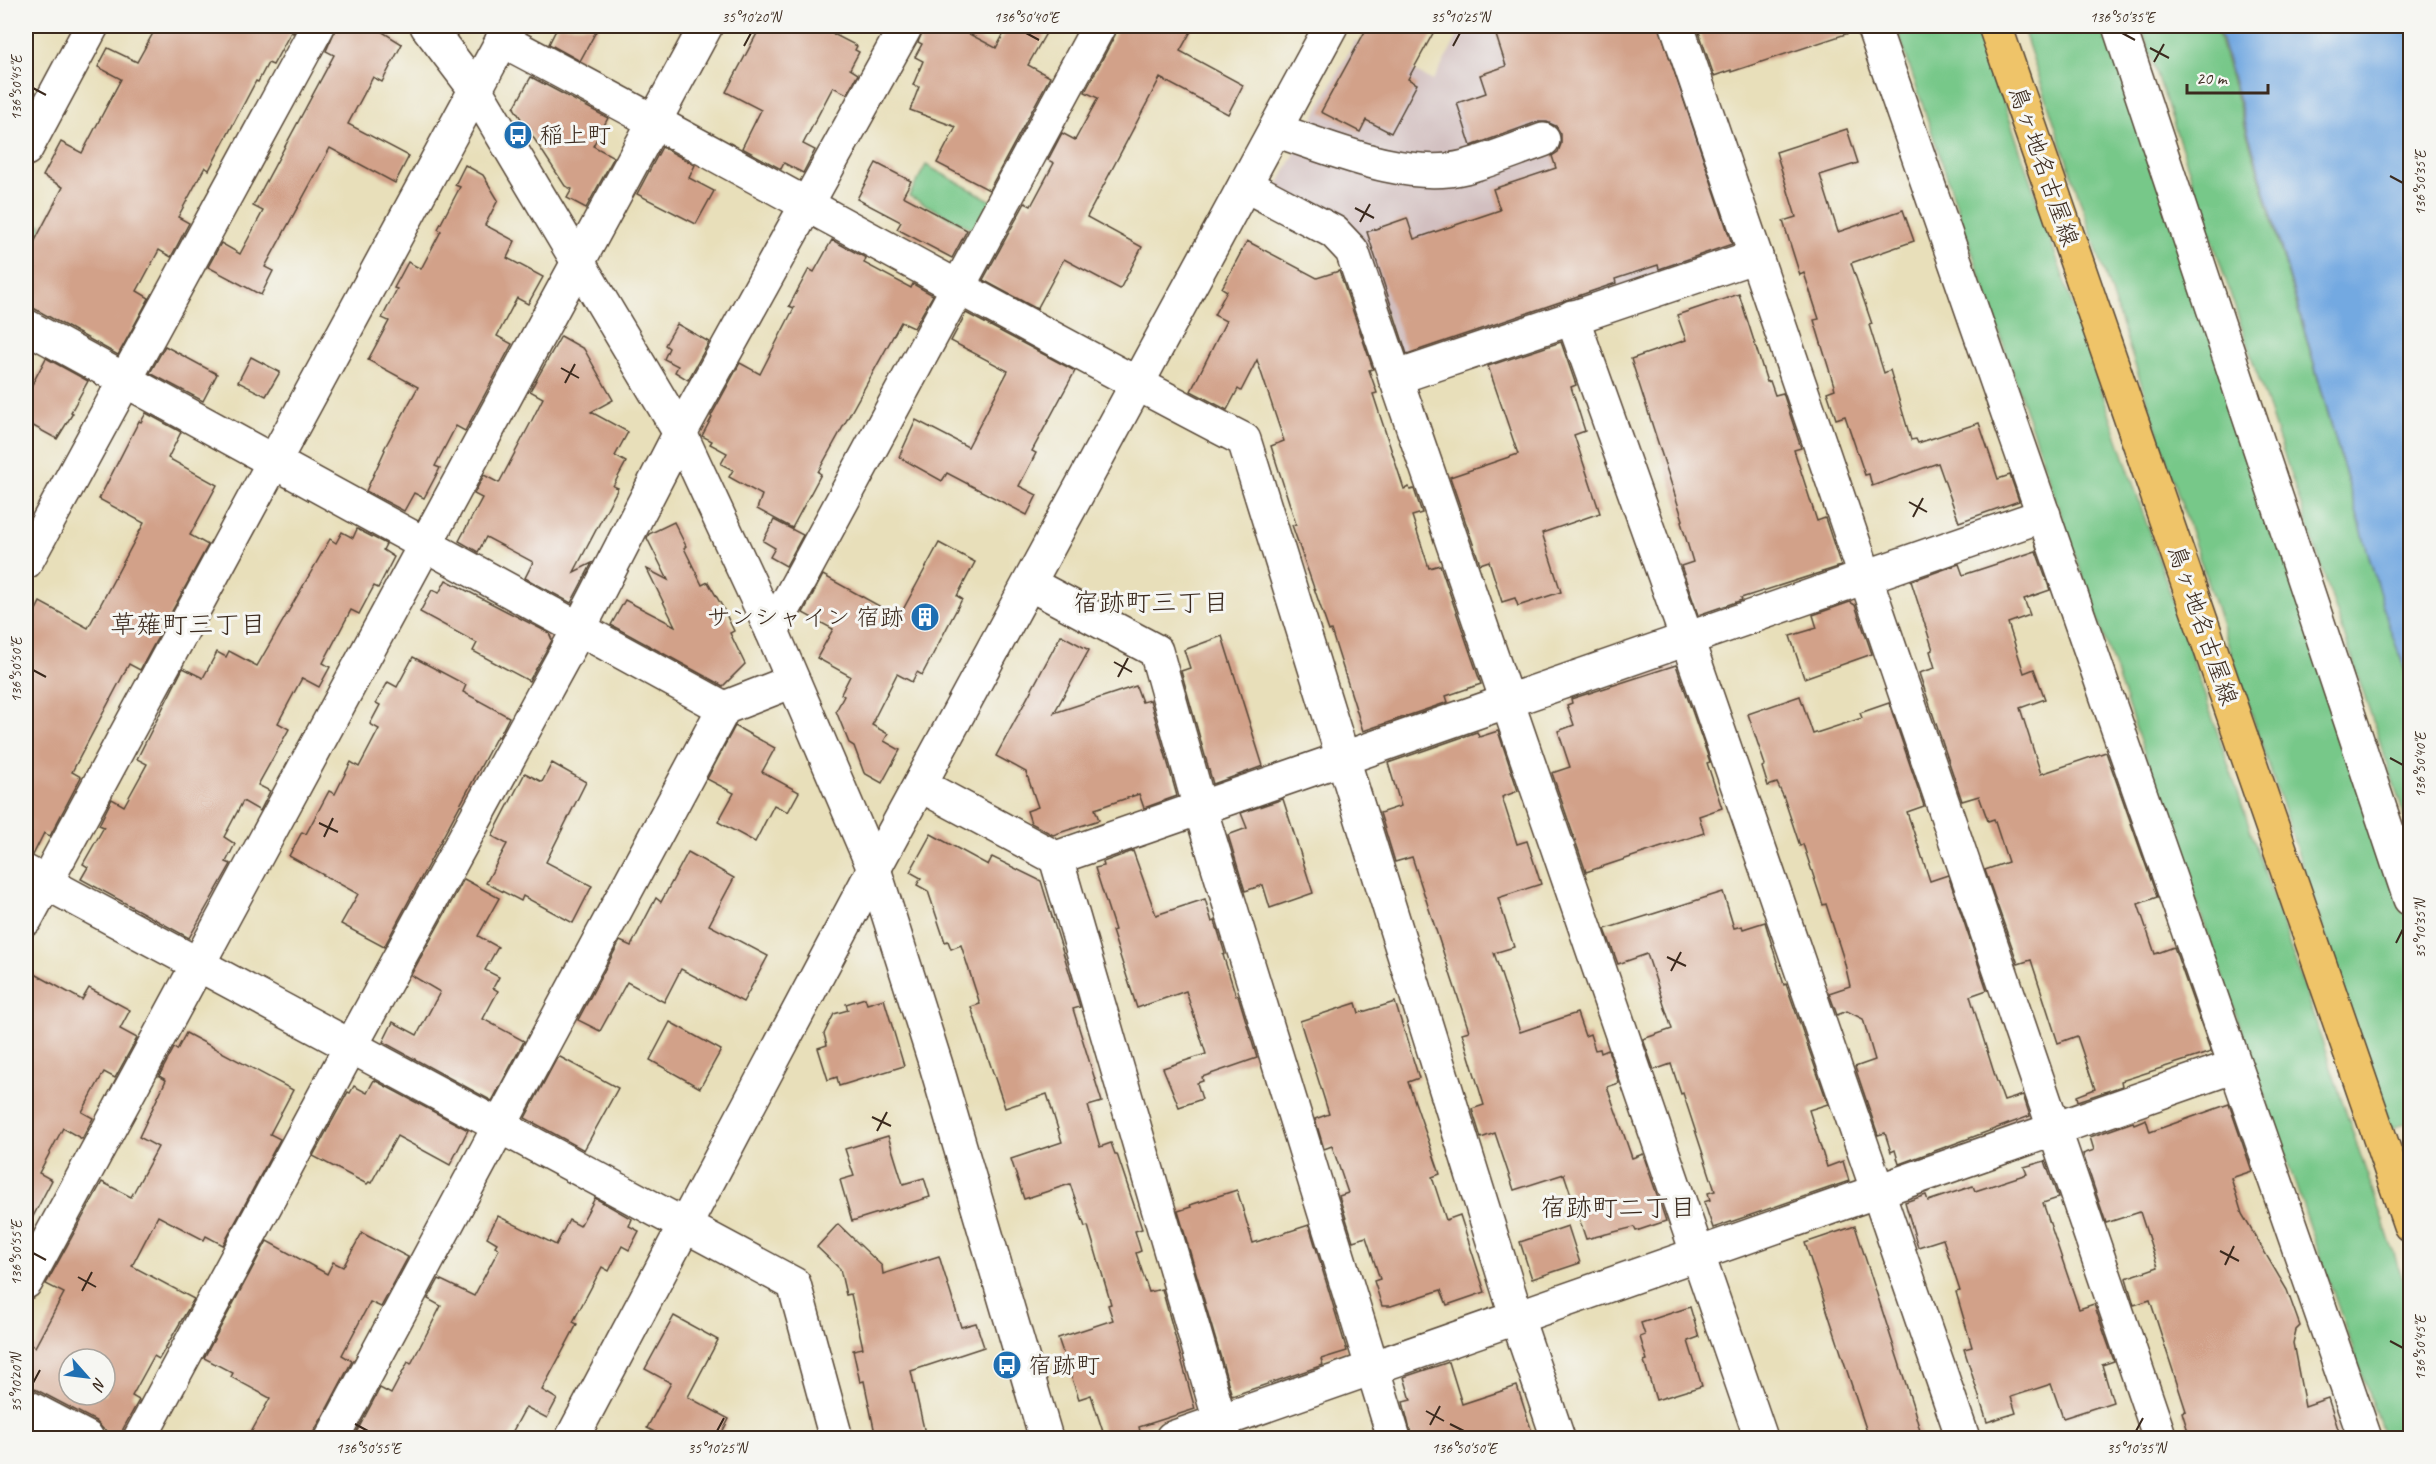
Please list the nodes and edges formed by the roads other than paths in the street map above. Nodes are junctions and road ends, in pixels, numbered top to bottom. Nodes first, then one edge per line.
1 (92, 26) edge
2 (318, 26) edge
3 (428, 26) edge
4 (706, 26) edge
5 (906, 26) edge
6 (1099, 26) edge
7 (1331, 26) edge
8 (1677, 26) edge
9 (1874, 26) edge
10 (1995, 26) edge
11 (2119, 26) edge
12 (506, 33) edge
13 (475, 89) junction
14 (655, 120) junction
15 (1275, 129) junction
16 (1543, 140) dead end
17 (26, 149) edge
18 (1245, 185) junction
19 (807, 204) junction
20 (1756, 256) junction
21 (578, 262) junction
22 (958, 287) junction
23 (1572, 318) junction
24 (26, 326) edge
25 (1395, 378) junction
26 (124, 380) junction
27 (1138, 385) junction
28 (680, 434) junction
29 (274, 462) junction
30 (2044, 515) junction
31 (424, 544) junction
32 (26, 562) edge
33 (1864, 577) junction
34 (1030, 584) junction
35 (579, 629) junction
36 (772, 631) junction
37 (1687, 639) junction
38 (793, 681) junction
39 (1506, 702) junction
40 (724, 708) junction
41 (1343, 758) junction
42 (920, 785) junction
43 (1200, 808) junction
44 (1056, 858) junction
45 (874, 869) junction
46 (35, 877) edge
47 (2410, 899) edge
48 (26, 919) edge
49 (198, 964) junction
50 (351, 1046) junction
51 (2235, 1066) junction
52 (501, 1127) junction
53 (2056, 1129) junction
54 (1878, 1191) junction
55 (2410, 1225) edge
56 (684, 1226) junction
57 (1697, 1255) junction
58 (26, 1282) edge
59 (1517, 1318) junction
60 (1373, 1368) junction
61 (26, 1406) edge
62 (1223, 1430) edge
63 (87, 1438) edge
64 (140, 1438) edge
65 (332, 1438) edge
66 (572, 1438) edge
67 (836, 1438) edge
68 (1046, 1438) edge
69 (1172, 1438) edge
70 (1394, 1438) edge
71 (1558, 1438) edge
72 (1761, 1438) edge
73 (1963, 1438) edge
74 (2160, 1438) edge
75 (2365, 1438) edge

1 - 17 street
2 - 26 street
3 - 13 street
4 - 14 street
5 - 19 street
6 - 22 street
7 - 15 street
8 - 20 street
9 - 30 street
10 - 55 main road, 鳥ヶ地名古屋線
11 - 47 street
12 - 13 street
12 - 14 street
13 - 21 street
13 - 29 street
14 - 19 street
14 - 21 street
15 - 16 street
15 - 18 street
18 - 25 street
18 - 27 street
19 - 22 street
19 - 28 street
20 - 23 street
20 - 33 street
21 - 28 street
21 - 31 street
22 - 27 street
22 - 36 street
23 - 25 street
23 - 37 street
24 - 26 street
25 - 39 street
26 - 29 street
26 - 32 street
27 - 34 street
27 - 41 street
28 - 35 street
28 - 36 street
29 - 31 street
29 - 46 street
30 - 33 street
30 - 51 street
31 - 35 street
31 - 49 street
33 - 37 street
33 - 53 street
34 - 42 street
34 - 43 street
35 - 40 street
35 - 50 street
36 - 38 street
37 - 39 street
37 - 54 street
38 - 40 street
38 - 45 street
39 - 41 street
39 - 57 street
40 - 52 street
41 - 43 street
41 - 59 street
42 - 44 street
42 - 45 street
43 - 44 street
43 - 60 street
44 - 62 street
45 - 56 street
45 - 68 street
46 - 48 street
46 - 49 street
49 - 50 street
49 - 58 street
50 - 52 street
50 - 64 street
51 - 53 street
51 - 75 street
52 - 56 street
52 - 65 street
53 - 54 street
53 - 74 street
54 - 57 street
54 - 73 street
56 - 66 street
56 - 67 street
57 - 59 street
57 - 72 street
59 - 60 street
59 - 71 street
60 - 62 street
60 - 70 street
61 - 63 street
62 - 69 street

